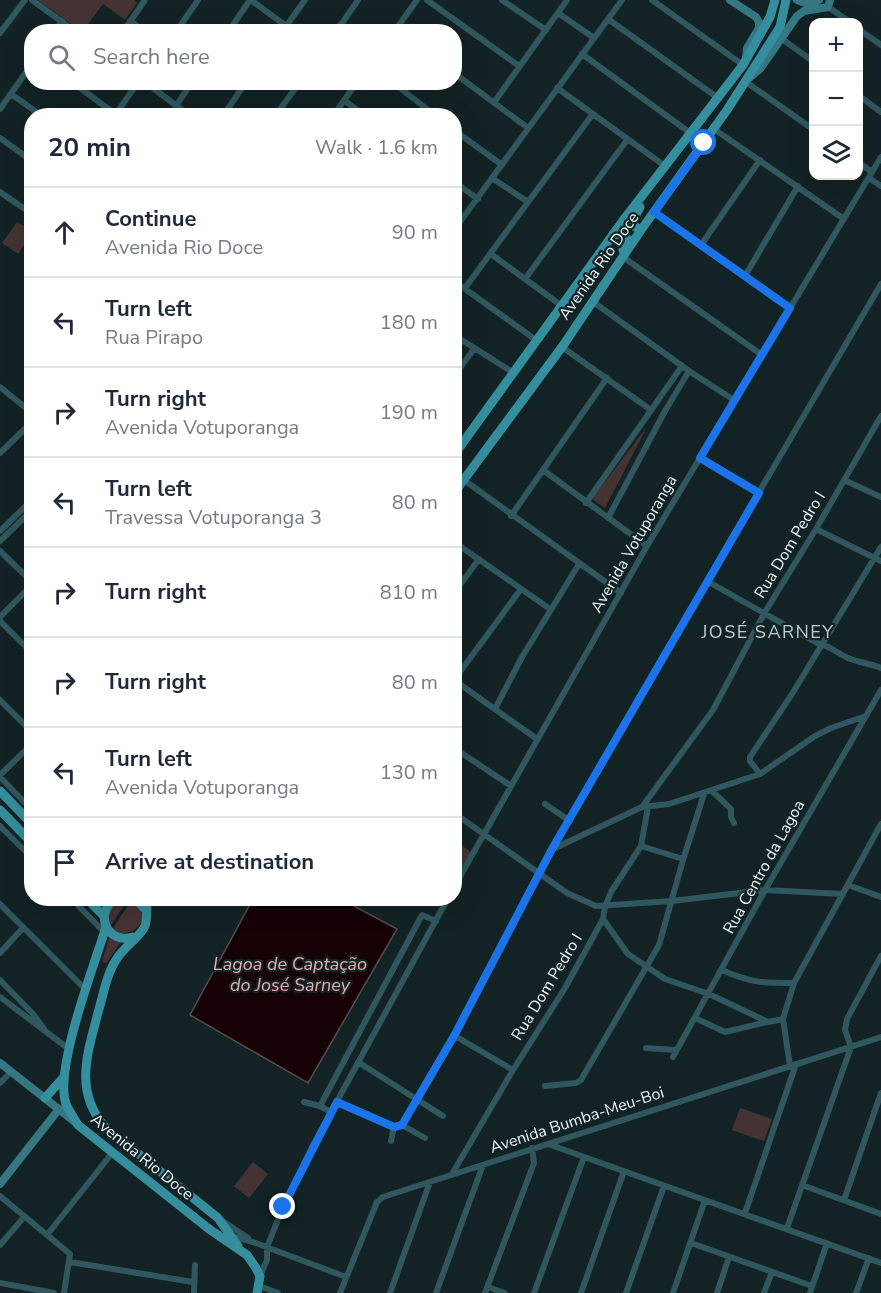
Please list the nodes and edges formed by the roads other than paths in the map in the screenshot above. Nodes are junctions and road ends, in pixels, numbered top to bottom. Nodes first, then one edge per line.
1 (25, 0) edge
2 (32, 0) edge
3 (145, 0) edge
4 (198, 0) edge
5 (251, 0) edge
6 (305, 0) edge
7 (358, 0) edge
8 (417, 0) edge
9 (427, 0) edge
10 (502, 0) edge
11 (567, 0) edge
12 (622, 0) edge
13 (652, 0) edge
14 (730, 0) edge
15 (775, 0) edge
16 (786, 0) edge
17 (797, 0) edge
18 (819, 0) edge
19 (829, 3) edge
20 (558, 13) junction
21 (845, 18) edge
22 (608, 19) junction
23 (62, 21) junction
24 (130, 21) junction
25 (60, 24) edge
26 (66, 24) edge
27 (128, 24) edge
28 (134, 24) edge
29 (182, 24) edge
30 (234, 24) edge
31 (278, 24) edge
32 (288, 24) edge
33 (341, 24) edge
34 (400, 24) edge
35 (460, 24) edge
36 (462, 25) edge
37 (546, 30) junction
38 (0, 31) edge
39 (863, 32) edge
40 (594, 38) junction
41 (782, 39) junction
42 (881, 45) edge
43 (582, 54) junction
44 (809, 59) edge
45 (744, 62) junction
46 (519, 66) junction
47 (24, 75) edge
48 (462, 78) edge
49 (746, 82) junction
50 (557, 88) junction
51 (83, 90) edge
52 (133, 90) edge
53 (155, 90) edge
54 (187, 90) edge
55 (241, 90) edge
56 (294, 90) edge
57 (352, 90) edge
58 (402, 90) edge
59 (11, 94) junction
60 (718, 98) junction
61 (863, 99) edge
62 (345, 100) junction
63 (495, 101) junction
64 (176, 106) junction
65 (31, 108) edge
66 (107, 108) edge
67 (121, 108) edge
68 (179, 108) edge
69 (228, 108) edge
70 (281, 108) edge
71 (339, 108) edge
72 (355, 108) edge
73 (426, 108) edge
74 (0, 109) edge
75 (881, 112) edge
76 (592, 115) junction
77 (809, 127) edge
78 (528, 128) junction
79 (714, 129) junction
80 (690, 133) junction
81 (462, 136) edge
82 (0, 138) edge
83 (627, 140) junction
84 (704, 143) junction
85 (24, 155) edge
86 (881, 156) edge
87 (760, 160) junction
88 (502, 165) junction
89 (665, 166) junction
90 (863, 167) edge
91 (658, 175) junction
92 (870, 175) junction
93 (492, 178) junction
94 (798, 186) junction
95 (881, 186) edge
96 (462, 188) edge
97 (0, 192) edge
98 (478, 199) junction
99 (528, 202) junction
100 (24, 208) edge
101 (654, 212) junction
102 (844, 219) junction
103 (462, 220) edge
104 (641, 230) junction
105 (613, 234) junction
106 (701, 245) junction
107 (491, 254) junction
108 (623, 257) junction
109 (744, 276) junction
110 (525, 279) junction
111 (881, 284) edge
112 (462, 286) edge
113 (465, 288) junction
114 (594, 298) junction
115 (562, 306) junction
116 (790, 308) junction
117 (536, 340) junction
118 (462, 341) edge
119 (562, 347) junction
120 (474, 349) junction
121 (762, 355) junction
122 (462, 365) edge
123 (682, 366) junction
124 (689, 371) junction
125 (514, 373) junction
126 (607, 378) junction
127 (0, 387) edge
128 (734, 400) junction
129 (24, 406) edge
130 (651, 410) junction
131 (665, 411) junction
132 (881, 416) edge
133 (660, 421) junction
134 (478, 422) junction
135 (24, 430) edge
136 (462, 444) edge
137 (462, 451) edge
138 (0, 453) edge
139 (700, 458) junction
140 (543, 470) junction
141 (462, 476) edge
142 (844, 480) junction
143 (462, 482) edge
144 (759, 493) junction
145 (881, 497) edge
146 (586, 503) junction
147 (24, 508) edge
148 (512, 516) junction
149 (24, 518) edge
150 (608, 518) junction
151 (816, 530) junction
152 (0, 531) edge
153 (0, 541) edge
154 (647, 546) junction
155 (462, 547) edge
156 (881, 548) edge
157 (0, 551) edge
158 (479, 559) junction
159 (878, 560) edge
160 (579, 564) junction
161 (24, 575) edge
162 (707, 580) junction
163 (462, 582) edge
164 (521, 589) junction
165 (24, 592) edge
166 (621, 593) junction
167 (550, 609) junction
168 (765, 612) junction
169 (0, 619) edge
170 (24, 644) edge
171 (823, 644) junction
172 (881, 668) edge
173 (462, 669) edge
174 (462, 686) edge
175 (881, 690) edge
176 (0, 700) edge
177 (495, 709) junction
178 (866, 716) junction
179 (24, 724) edge
180 (537, 739) junction
181 (24, 752) edge
182 (462, 753) edge
183 (760, 774) junction
184 (0, 776) edge
185 (511, 786) junction
186 (0, 791) edge
187 (712, 791) junction
188 (704, 794) junction
189 (24, 802) edge
190 (545, 804) dead end
191 (645, 807) junction
192 (2, 815) edge
193 (24, 816) edge
194 (462, 819) edge
195 (570, 821) junction
196 (734, 823) dead end
197 (881, 824) edge
198 (0, 826) edge
199 (483, 834) junction
200 (24, 836) edge
201 (641, 846) junction
202 (552, 849) junction
203 (24, 850) edge
204 (683, 859) junction
205 (462, 872) edge
206 (540, 874) junction
207 (848, 885) junction
208 (765, 890) junction
209 (843, 894) junction
210 (881, 897) edge
211 (672, 901) junction
212 (0, 903) edge
213 (80, 906) edge
214 (94, 906) edge
215 (109, 906) edge
216 (142, 906) edge
217 (146, 906) edge
218 (444, 906) edge
219 (605, 907) junction
220 (145, 909) junction
221 (104, 916) junction
222 (603, 919) junction
223 (436, 921) junction
224 (23, 928) junction
225 (105, 930) junction
226 (136, 936) junction
227 (0, 953) edge
228 (401, 955) junction
229 (881, 956) edge
230 (414, 962) junction
231 (646, 968) junction
232 (722, 970) junction
233 (0, 980) edge
234 (794, 983) junction
235 (86, 990) junction
236 (709, 994) junction
237 (0, 997) edge
238 (373, 1006) junction
239 (387, 1011) junction
240 (695, 1018) junction
241 (783, 1019) junction
242 (768, 1022) junction
243 (45, 1032) junction
244 (454, 1036) junction
245 (881, 1037) edge
246 (850, 1047) junction
247 (646, 1048) dead end
248 (69, 1049) junction
249 (676, 1050) junction
250 (349, 1052) junction
251 (673, 1057) dead end
252 (359, 1060) junction
253 (0, 1063) edge
254 (793, 1065) junction
255 (513, 1070) junction
256 (11, 1072) junction
257 (64, 1077) junction
258 (0, 1083) edge
259 (545, 1086) dead end
260 (881, 1093) edge
261 (45, 1098) junction
262 (417, 1100) junction
263 (304, 1102) dead end
264 (337, 1102) junction
265 (320, 1106) junction
266 (59, 1108) junction
267 (331, 1112) junction
268 (443, 1116) dead end
269 (78, 1125) junction
270 (402, 1125) junction
271 (394, 1127) junction
272 (425, 1138) dead end
273 (391, 1141) dead end
274 (547, 1143) junction
275 (532, 1148) junction
276 (113, 1152) junction
277 (584, 1156) junction
278 (483, 1165) junction
279 (624, 1171) junction
280 (451, 1174) junction
281 (430, 1182) junction
282 (0, 1184) edge
283 (802, 1185) junction
284 (664, 1186) junction
285 (0, 1196) edge
286 (705, 1200) junction
287 (844, 1200) junction
288 (745, 1213) junction
289 (881, 1214) edge
290 (24, 1217) junction
291 (218, 1218) junction
292 (786, 1228) junction
293 (209, 1229) junction
294 (47, 1235) junction
295 (231, 1236) junction
296 (253, 1242) junction
297 (691, 1243) junction
298 (827, 1243) junction
299 (0, 1245) edge
300 (267, 1247) junction
301 (243, 1252) junction
302 (729, 1257) junction
303 (869, 1258) junction
304 (70, 1260) junction
305 (881, 1263) edge
306 (195, 1265) dead end
307 (772, 1272) junction
308 (346, 1277) junction
309 (193, 1282) junction
310 (0, 1283) edge
311 (259, 1285) edge
312 (487, 1290) edge
313 (811, 1290) edge
314 (54, 1293) edge
315 (64, 1293) edge
316 (194, 1293) edge
317 (278, 1293) edge
318 (339, 1293) edge
319 (390, 1293) edge
320 (436, 1293) edge
321 (505, 1293) edge
322 (534, 1293) edge
323 (582, 1293) edge
324 (626, 1293) edge
325 (673, 1293) edge
326 (717, 1293) edge
327 (764, 1293) edge
328 (856, 1293) edge

1 - 38 street
2 - 23 street
3 - 24 street
4 - 29 street
5 - 30 street
5 - 31 street
6 - 32 street
7 - 33 street
8 - 34 street
9 - 35 street
10 - 37 street
11 - 20 street
12 - 22 street
13 - 45 street
14 - 45 main road, Avenida Rio Doce
15 - 45 main road, Avenida Rio Doce
16 - 49 main road, Avenida Rio Doce
17 - 18 main road
19 - 21 street
19 - 41 main road
20 - 37 street
20 - 40 street
22 - 40 street
22 - 60 street
23 - 25 street
23 - 26 street
24 - 27 street
24 - 28 street
36 - 46 street
37 - 46 street
39 - 42 street
40 - 43 street
41 - 44 street
41 - 49 main road
43 - 50 street
43 - 80 street
45 - 60 main road, Avenida Rio Doce
46 - 63 street
47 - 59 street
48 - 63 street
49 - 77 street
49 - 79 main road, Avenida Rio Doce
50 - 76 street
50 - 78 street
51 - 66 street
52 - 67 street
53 - 64 street
54 - 64 street
55 - 69 street
56 - 70 street
57 - 62 street
58 - 73 street
59 - 65 street
59 - 74 street
60 - 80 main road, Avenida Rio Doce
61 - 75 street
62 - 71 street
62 - 72 street
63 - 78 street
64 - 68 street
76 - 83 street
76 - 99 street
78 - 88 street
79 - 84 main road, Avenida Rio Doce
79 - 87 street
80 - 84 street
80 - 89 main road, Avenida Rio Doce
81 - 88 street
82 - 85 street
83 - 89 street
83 - 110 street
84 - 101 main road, Avenida Rio Doce
86 - 92 street, Avenida Votuporanga
87 - 94 street
87 - 106 street
88 - 93 street
89 - 91 main road, Avenida Rio Doce
90 - 92 street
91 - 104 main road
91 - 105 main road, Avenida Rio Doce
92 - 95 street
92 - 102 street, Avenida Votuporanga
93 - 98 street
93 - 99 street
94 - 102 street
94 - 109 street
96 - 98 street
97 - 100 street
98 - 103 street
99 - 107 street
101 - 104 main road, Avenida Rio Doce
101 - 106 street
102 - 116 street, Avenida Votuporanga
104 - 108 main road, Avenida Rio Doce
105 - 114 main road
105 - 115 main road, Avenida Rio Doce
106 - 109 street
107 - 110 street
107 - 113 street
108 - 114 main road, Avenida Rio Doce
108 - 121 street
109 - 116 street
110 - 115 street
111 - 144 street
112 - 113 street
113 - 117 street
114 - 119 main road, Avenida Rio Doce
114 - 123 street
115 - 117 main road, Avenida Rio Doce
116 - 121 street, Avenida Votuporanga
117 - 125 main road, Avenida Rio Doce
118 - 120 street
119 - 126 street
119 - 141 main road, Avenida Rio Doce
120 - 122 street
120 - 125 street
121 - 128 street, Avenida Votuporanga
123 - 124 street
123 - 130 street
124 - 128 street
124 - 131 street
125 - 134 main road, Avenida Rio Doce
126 - 130 street
126 - 140 street
127 - 129 street
128 - 139 street, Avenida Votuporanga
130 - 131 street
130 - 133 street
130 - 146 street
131 - 133 street
132 - 142 street, Rua Dom Pedro I
133 - 150 street
134 - 136 main road, Avenida Rio Doce
134 - 137 main road
135 - 138 street
139 - 144 street
139 - 154 street, Avenida Votuporanga
140 - 146 street
140 - 148 street
142 - 145 street
142 - 151 street, Rua Dom Pedro I
143 - 148 street
144 - 162 street
146 - 150 street
147 - 152 street
148 - 160 street
149 - 153 street
150 - 154 street
151 - 159 street
151 - 168 street, Rua Dom Pedro I
154 - 166 street, Avenida Votuporanga
155 - 158 street
156 - 159 street
157 - 161 street
158 - 163 street
158 - 164 street
159 - 171 street
160 - 166 street
160 - 167 street
162 - 168 street
162 - 195 street
164 - 167 street
164 - 173 street
165 - 169 street
166 - 180 street, Avenida Votuporanga
167 - 177 street
168 - 171 street
168 - 191 street, Rua Dom Pedro I
169 - 170 street
171 - 172 street
171 - 183 street
174 - 177 street
175 - 178 street, Rua Centro da Lagoa
176 - 179 street
177 - 180 street
178 - 183 street
178 - 208 street, Rua Centro da Lagoa
180 - 185 street, Avenida Votuporanga
181 - 184 street
182 - 185 street
183 - 187 street
184 - 189 street
185 - 199 street, Avenida Votuporanga
186 - 193 main road
187 - 188 street
187 - 196 street
188 - 191 street
188 - 204 street
190 - 195 street
191 - 201 street, Rua Dom Pedro I
191 - 202 street
192 - 200 main road
194 - 199 street
195 - 202 street
197 - 207 street
198 - 203 street
199 - 205 street, Avenida Votuporanga
199 - 206 street
201 - 204 street
201 - 219 street, Rua Dom Pedro I
202 - 206 street
204 - 211 street
206 - 219 street
206 - 244 street
207 - 209 street
207 - 210 street
208 - 209 street
208 - 211 street
208 - 232 street, Rua Centro da Lagoa
209 - 234 street
211 - 219 street
211 - 231 street
212 - 224 street
213 - 225 street
214 - 221 main road
215 - 221 main road
216 - 220 main road
217 - 220 main road, Avenida Rio Doce
218 - 223 street
219 - 222 street, Rua Dom Pedro I
220 - 226 main road, Avenida Rio Doce
221 - 225 main road, Avenida Rio Doce
222 - 231 street
222 - 255 street, Rua Dom Pedro I
223 - 228 street
223 - 230 street
224 - 227 street
224 - 235 street
225 - 226 main road
225 - 235 main road, Avenida Rio Doce
226 - 291 main road, Avenida Rio Doce
228 - 230 street
228 - 238 street
229 - 246 street
230 - 239 street
231 - 236 street
231 - 259 street
232 - 234 street
232 - 236 street, Rua Centro da Lagoa
233 - 243 street
234 - 241 street
235 - 248 main road, Avenida Rio Doce
236 - 240 street, Rua Centro da Lagoa
236 - 242 street
237 - 243 street
238 - 239 street
238 - 250 street
239 - 252 street
240 - 242 street
240 - 249 street, Rua Centro da Lagoa
241 - 242 street
241 - 254 street
243 - 248 street
244 - 255 street
244 - 262 street
245 - 246 street, Avenida Bumba-Meu-Boi
246 - 254 street, Avenida Bumba-Meu-Boi
246 - 283 street
247 - 249 street
248 - 257 main road, Avenida Rio Doce
249 - 251 street, Rua Centro da Lagoa
250 - 252 street
250 - 265 street
252 - 262 street
252 - 264 street
253 - 256 main road
254 - 274 street, Avenida Bumba-Meu-Boi
254 - 288 street
255 - 280 street, Rua Dom Pedro I
256 - 258 street
256 - 261 main road
257 - 261 main road
257 - 269 main road, Avenida Rio Doce
260 - 287 street
261 - 266 main road
262 - 268 street
262 - 270 street
263 - 265 street
264 - 267 street
264 - 271 street
265 - 267 street
266 - 269 main road
266 - 282 main road
267 - 300 street
269 - 276 main road, Avenida Rio Doce
270 - 271 street
270 - 272 street
271 - 273 street
274 - 275 street, Avenida Bumba-Meu-Boi
274 - 277 street
275 - 278 street, Avenida Bumba-Meu-Boi
275 - 312 street
276 - 293 main road, Avenida Rio Doce
276 - 294 street
277 - 279 street
277 - 322 street
278 - 280 street, Avenida Bumba-Meu-Boi
278 - 320 street
279 - 284 street
279 - 323 street
280 - 281 street, Avenida Bumba-Meu-Boi
281 - 308 street, Avenida Bumba-Meu-Boi
281 - 319 street
283 - 287 street
283 - 292 street
284 - 286 street
284 - 324 street
285 - 290 street
286 - 288 street
286 - 297 street
287 - 289 street
288 - 292 street
290 - 294 street
290 - 299 street
291 - 295 main road, Avenida Rio Doce
291 - 296 street, Avenida Rio Doce
292 - 298 street
293 - 295 street, Avenida Rio Doce
293 - 301 main road, Avenida Rio Doce
294 - 304 street
295 - 296 street, Avenida Rio Doce
295 - 301 main road, Avenida Rio Doce
296 - 300 street, Avenida Rio Doce
297 - 302 street
297 - 325 street
298 - 303 street
298 - 313 street
300 - 308 street, Avenida Rio Doce
300 - 311 street
301 - 311 main road, Avenida Rio Doce
302 - 307 street
302 - 326 street
303 - 305 street
303 - 328 street
304 - 309 street
304 - 315 street
306 - 309 street
307 - 313 street
307 - 327 street
308 - 318 street, Avenida Bumba-Meu-Boi
309 - 316 street
310 - 314 street
311 - 317 street
312 - 321 street

